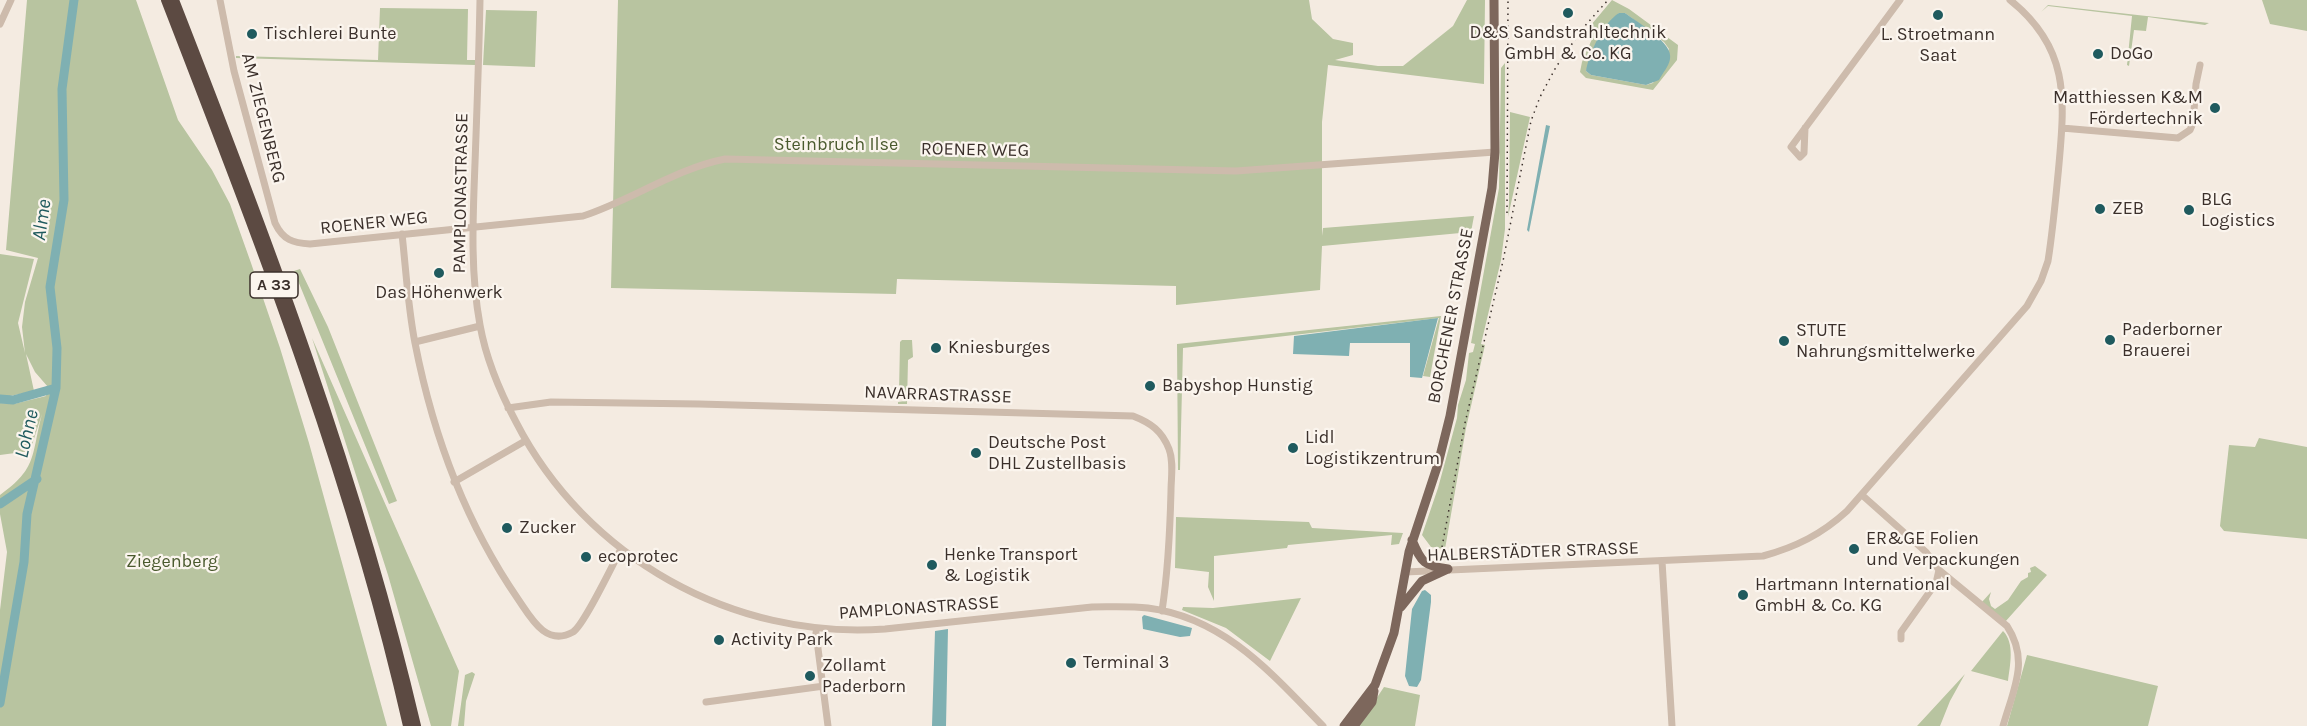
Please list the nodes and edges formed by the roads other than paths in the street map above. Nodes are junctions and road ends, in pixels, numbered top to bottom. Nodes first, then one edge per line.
1 (11, 0) edge
2 (166, 0) edge
3 (174, 0) edge
4 (220, 0) edge
5 (480, 0) edge
6 (1494, 0) edge
7 (1900, 0) edge
8 (2010, 0) edge
9 (0, 24) edge
10 (2200, 65) dead end
11 (1805, 128) dead end
12 (2062, 128) junction
13 (1495, 152) junction
14 (472, 228) junction
15 (402, 234) junction
16 (286, 240) joint
17 (480, 326) junction
18 (415, 342) junction
19 (529, 405) junction
20 (508, 408) junction
21 (513, 417) junction
22 (525, 441) junction
23 (454, 482) junction
24 (1862, 495) junction
25 (1412, 540) junction
26 (621, 549) junction
27 (1662, 561) junction
28 (1448, 569) junction
29 (1938, 570) junction
30 (1405, 572) junction
31 (1162, 611) junction
32 (1398, 612) junction
33 (816, 633) dead end
34 (1901, 639) dead end
35 (824, 686) junction
36 (1375, 686) junction
37 (402, 699) junction
38 (706, 702) dead end
39 (414, 724) edge
40 (403, 726) edge
41 (828, 726) edge
42 (1323, 726) edge
43 (1344, 726) edge
44 (1354, 726) edge
45 (1672, 726) edge
46 (2003, 726) edge

1 - 9 street
2 - 37 highway, A 33
3 - 39 highway, A 33
4 - 16 street, AM ZIEGENBERG
5 - 14 street, PAMPLONASTRASSE
6 - 13 main road, BORCHENER STRASSE
7 - 11 street
8 - 12 street, HALBERSTÄDTER STRASSE
10 - 12 street
12 - 24 street, HALBERSTÄDTER STRASSE
13 - 14 street, ROENER WEG
13 - 25 main road, BORCHENER STRASSE
14 - 15 street, ROENER WEG
14 - 17 street, PAMPLONASTRASSE
15 - 16 street, ROENER WEG
15 - 18 street
17 - 18 street
17 - 20 street, PAMPLONASTRASSE
18 - 23 street
19 - 20 street, NAVARRASTRASSE
19 - 21 street
19 - 31 street, NAVARRASTRASSE
20 - 21 street, PAMPLONASTRASSE
21 - 22 street, PAMPLONASTRASSE
22 - 23 street
22 - 26 street, PAMPLONASTRASSE
23 - 26 street
24 - 27 street, HALBERSTÄDTER STRASSE
24 - 29 street
25 - 28 main road
25 - 30 main road, BORCHENER STRASSE
26 - 31 street, PAMPLONASTRASSE
27 - 28 street, HALBERSTÄDTER STRASSE
27 - 45 street, HALBERSTÄDTER STRASSE
28 - 30 street, HALBERSTÄDTER STRASSE
28 - 32 main road
29 - 34 street
29 - 46 street
30 - 32 main road, BORCHENER STRASSE
31 - 42 street, PAMPLONASTRASSE
32 - 36 main road, BORCHENER STRASSE
33 - 35 street
35 - 38 street
35 - 41 street
36 - 43 main road, BORCHENER STRASSE
36 - 44 main road
37 - 39 highway, A 33
37 - 40 highway

